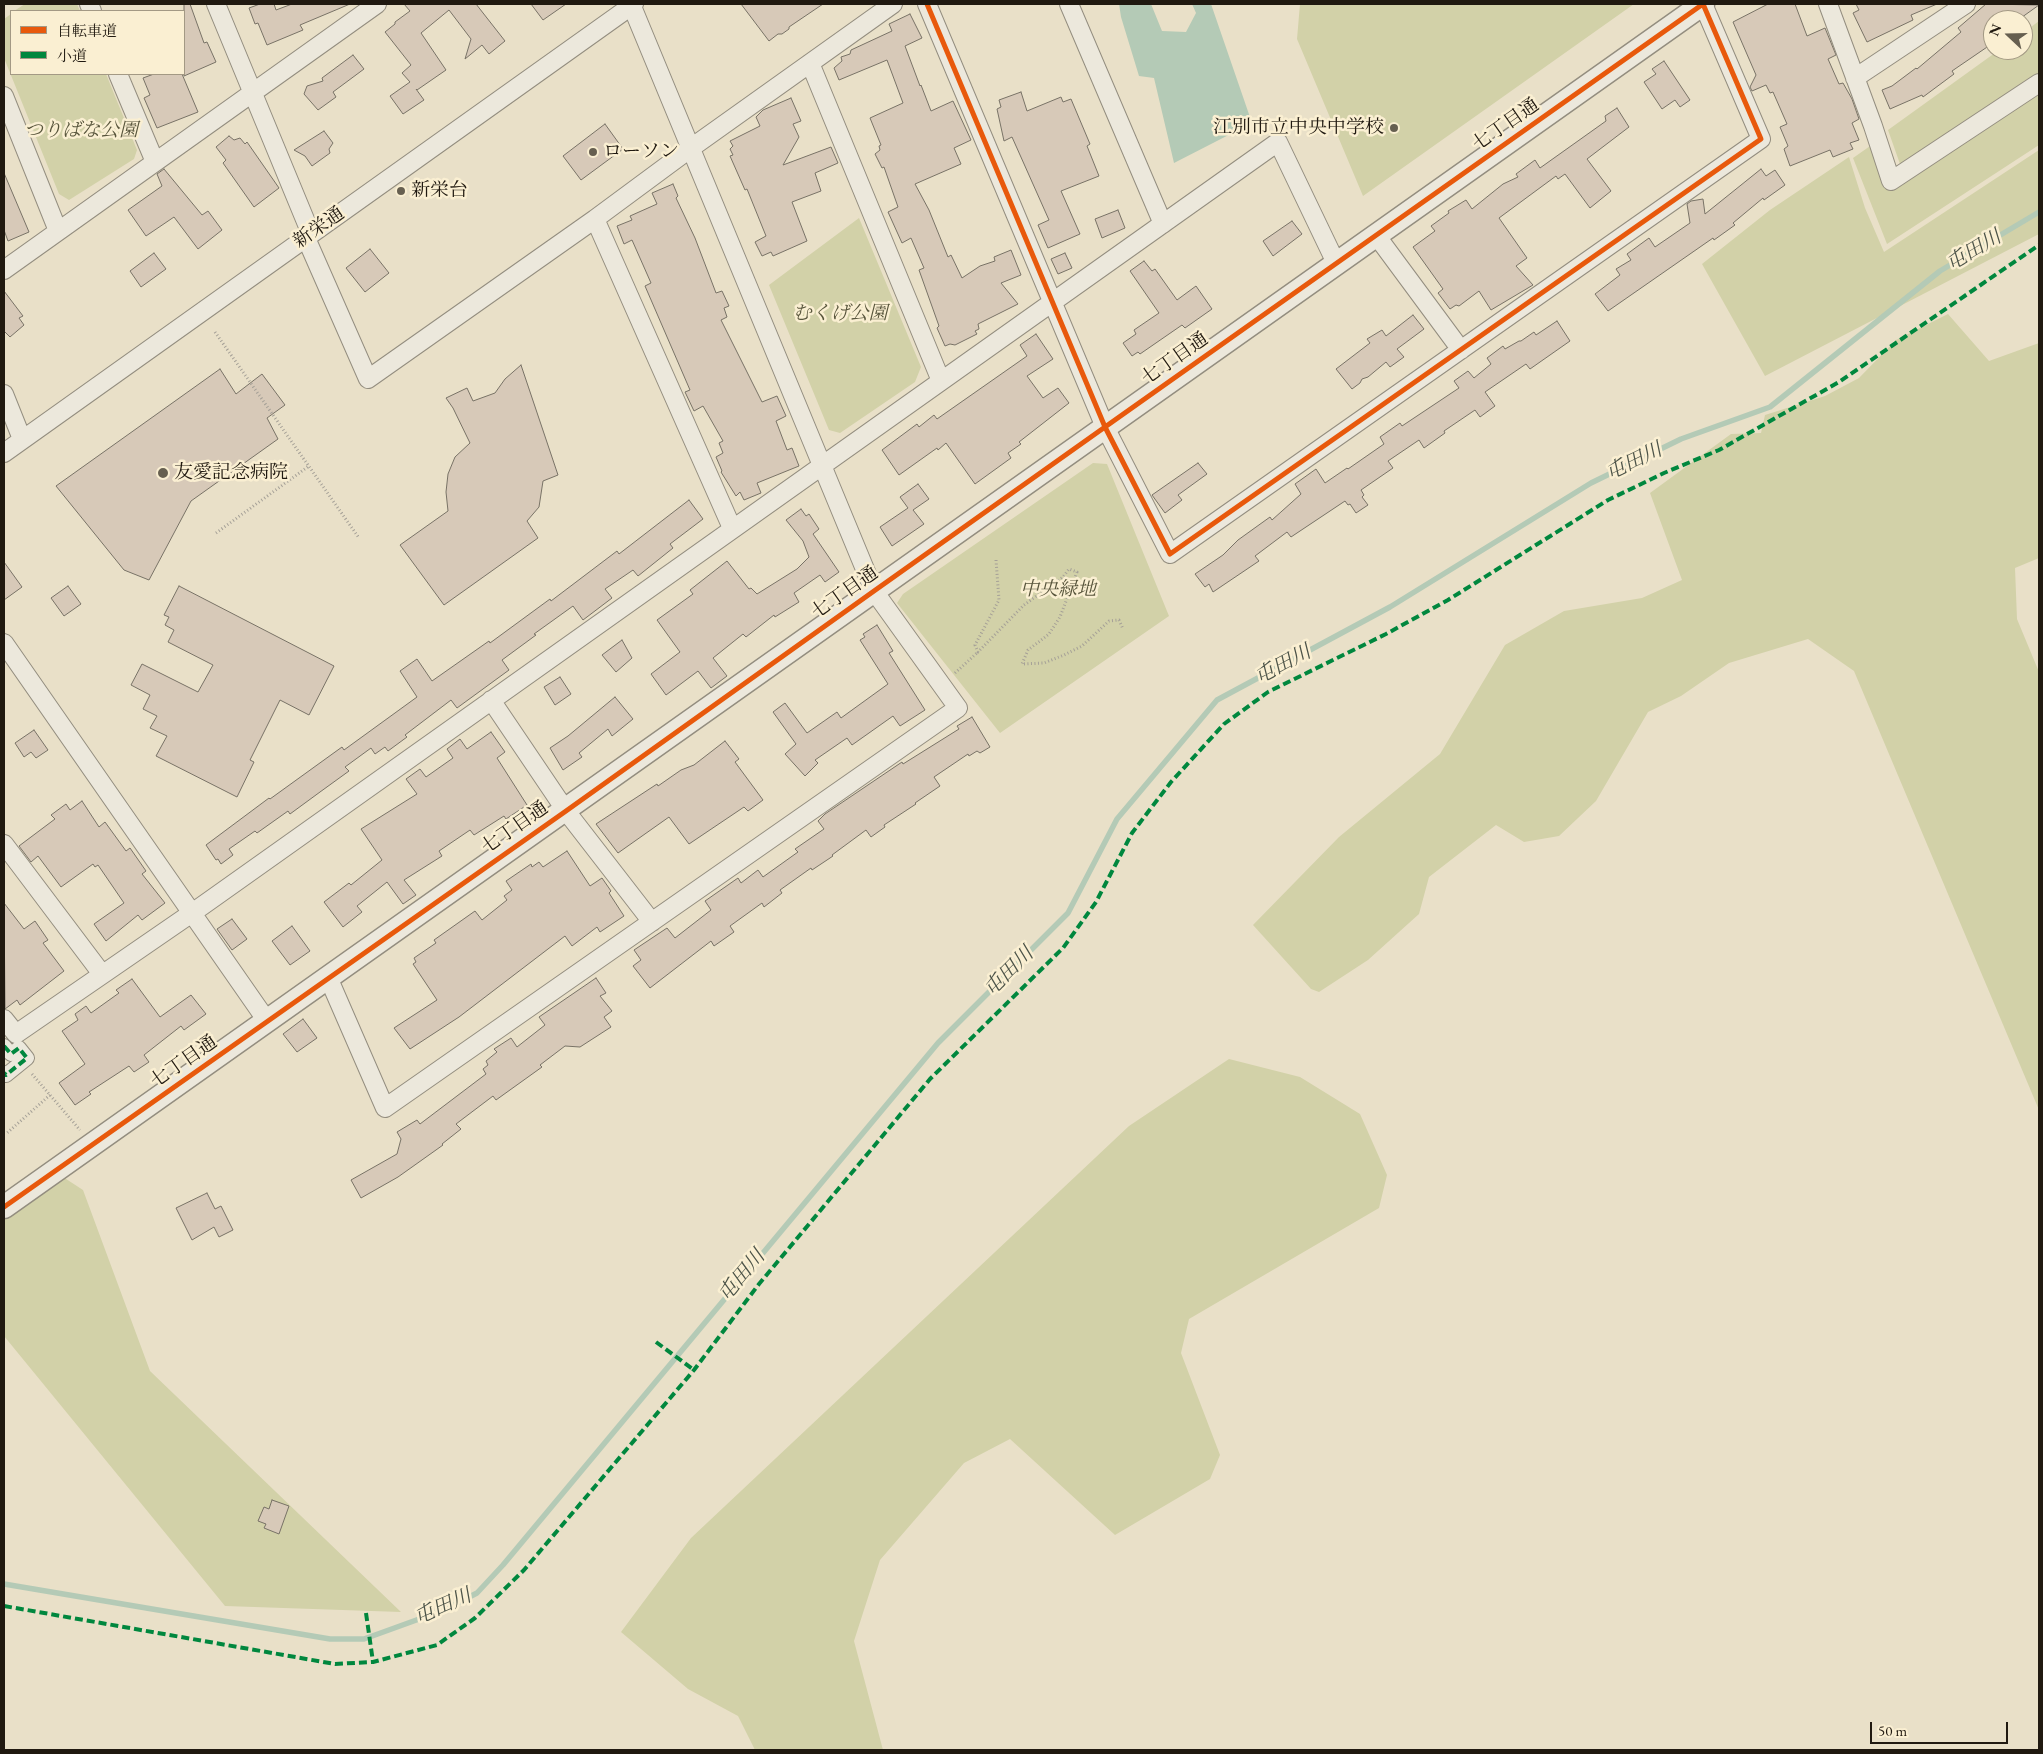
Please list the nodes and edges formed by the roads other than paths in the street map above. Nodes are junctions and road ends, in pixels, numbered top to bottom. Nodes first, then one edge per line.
1 (216, 4) edge
2 (377, 4) edge
3 (632, 4) edge
4 (893, 4) edge
5 (927, 4) edge
6 (1069, 4) edge
7 (1703, 4) edge
8 (1828, 4) edge
9 (1966, 4) edge
10 (352, 12) edge
11 (810, 63) junction
12 (118, 75) edge
13 (1855, 78) junction
14 (2039, 83) edge
15 (254, 92) junction
16 (4, 96) edge
17 (691, 148) junction
18 (155, 162) junction
19 (595, 219) junction
20 (1162, 224) junction
21 (58, 232) junction
22 (1376, 235) junction
23 (308, 236) junction
24 (1336, 263) junction
25 (4, 270) edge
26 (1052, 302) junction
27 (1461, 350) junction
28 (940, 381) junction
29 (4, 394) edge
30 (1105, 427) junction
31 (22, 439) junction
32 (4, 453) edge
33 (822, 464) junction
34 (732, 528) junction
35 (874, 590) junction
36 (4, 643) edge
37 (491, 700) junction
38 (566, 811) junction
39 (4, 844) edge
40 (192, 912) junction
41 (652, 922) junction
42 (102, 974) junction
43 (328, 978) junction
44 (4, 1019) edge
45 (267, 1021) junction
46 (4, 1046) edge
47 (4, 1073) edge
48 (4, 1207) edge

1 - 15 street
2 - 10 street
3 - 17 street
3 - 23 street, 新栄通
4 - 11 street
5 - 26 street
6 - 20 street
7 - 22 street, 七丁目通
7 - 27 street
8 - 13 street
9 - 13 street
10 - 15 street
11 - 17 street
11 - 28 street
12 - 18 street
13 - 14 street
15 - 18 street
15 - 23 street
16 - 21 street
17 - 19 street
17 - 33 street
18 - 21 street
19 - 23 street
19 - 34 street
20 - 24 street
20 - 26 street
21 - 25 street
22 - 24 street, 七丁目通
22 - 27 street
23 - 31 street, 新栄通
24 - 30 street, 七丁目通
26 - 28 street
26 - 30 street
27 - 30 street
28 - 33 street
29 - 31 street
30 - 35 street, 七丁目通
31 - 32 street, 新栄通
33 - 34 street
33 - 35 street
34 - 37 street
35 - 38 street, 七丁目通
35 - 41 street
36 - 40 street
37 - 38 street
37 - 40 street
38 - 41 street
38 - 43 street, 七丁目通
39 - 42 street
40 - 42 street
40 - 45 street
41 - 43 street
42 - 44 street
43 - 45 street, 七丁目通
45 - 48 street, 七丁目通
46 - 47 street

